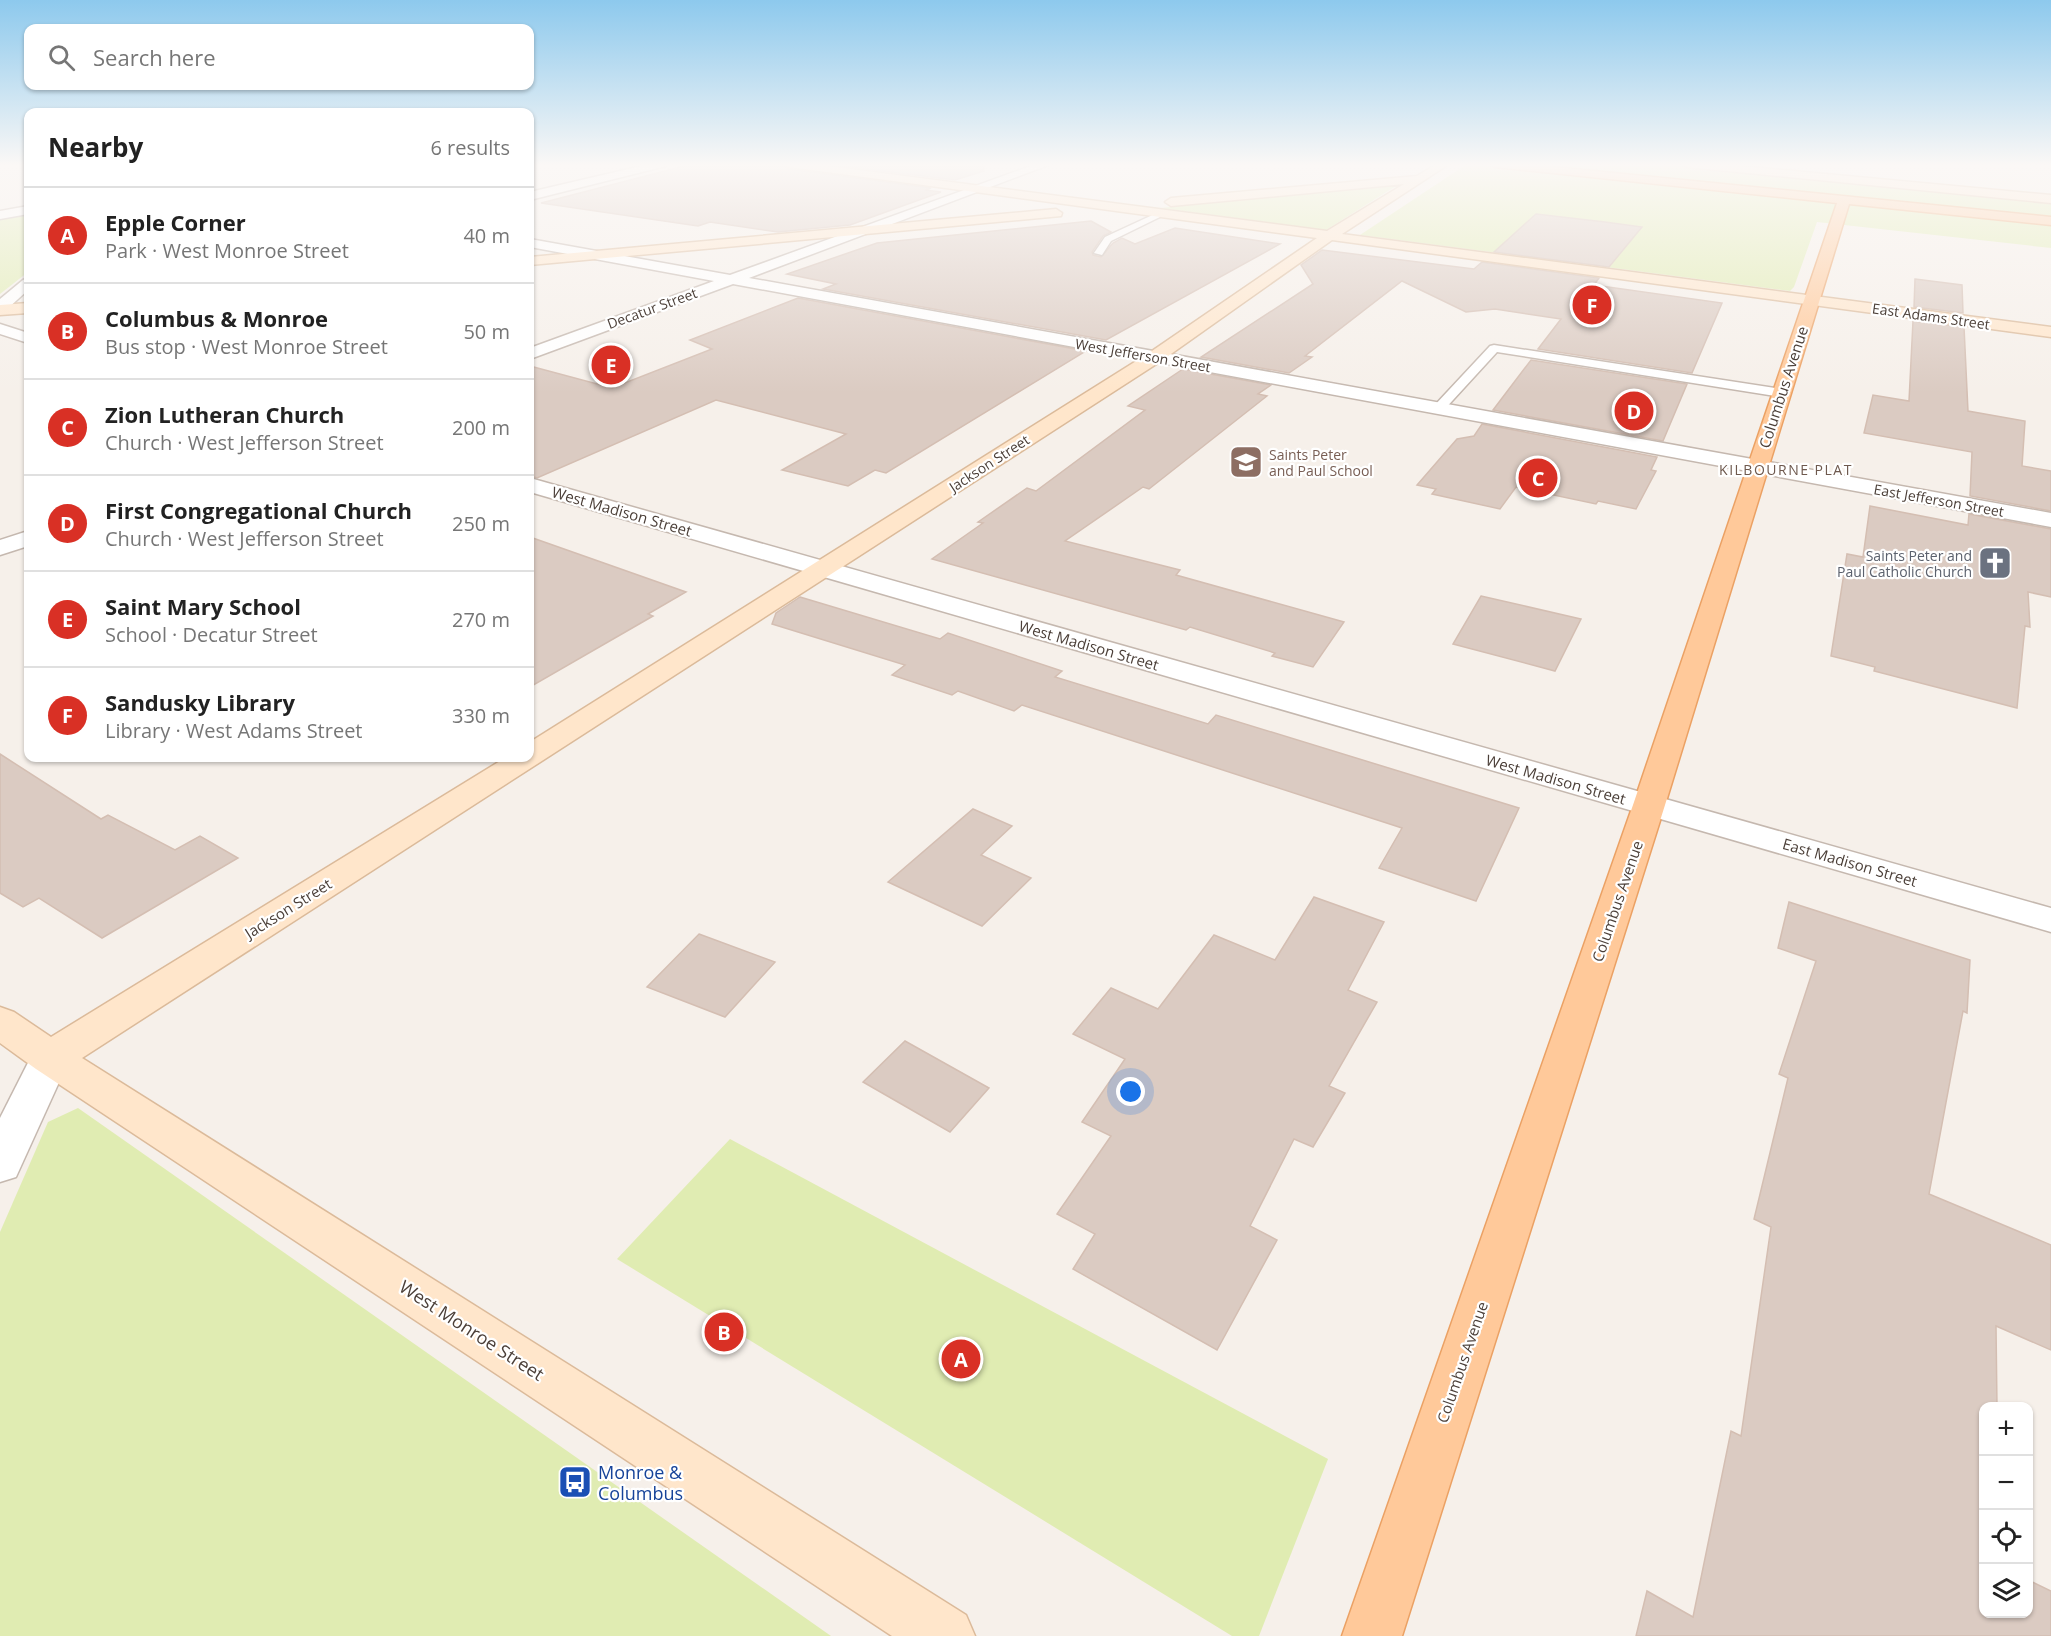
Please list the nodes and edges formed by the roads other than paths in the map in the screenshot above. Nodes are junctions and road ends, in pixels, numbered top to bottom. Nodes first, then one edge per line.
1 (759, 240) edge
2 (837, 240) edge
3 (1107, 240) edge
4 (1323, 240) edge
5 (1362, 240) edge
6 (1831, 240) edge
7 (534, 244) edge
8 (1099, 253) dead end
9 (595, 255) junction
10 (534, 261) edge
11 (732, 279) junction
12 (24, 287) edge
13 (1811, 300) junction
14 (0, 308) edge
15 (24, 308) edge
16 (24, 326) edge
17 (2, 331) edge
18 (2051, 332) edge
19 (24, 337) edge
20 (534, 353) edge
21 (1155, 357) junction
22 (1781, 393) junction
23 (1438, 408) junction
24 (1756, 467) junction
25 (534, 485) edge
26 (2051, 520) edge
27 (24, 539) edge
28 (0, 548) edge
29 (825, 569) junction
30 (534, 752) edge
31 (519, 762) edge
32 (1649, 805) junction
33 (2051, 920) edge
34 (0, 1022) edge
35 (50, 1058) junction
36 (0, 1164) edge
37 (945, 1636) edge
38 (1372, 1636) edge

1 - 9 street
2 - 11 street, Decatur Street
3 - 8 lane
4 - 21 street, Jackson Street
5 - 13 street, East Adams Street
6 - 13 main road, Columbus Avenue
7 - 9 street, West Jefferson Street
9 - 10 street
9 - 11 street, West Jefferson Street
11 - 20 street, Decatur Street
11 - 21 street, West Jefferson Street
12 - 14 street
13 - 18 street, East Adams Street
13 - 22 main road, Columbus Avenue
14 - 15 street
16 - 17 street
17 - 19 street
21 - 23 street, West Jefferson Street
21 - 29 street, Jackson Street
22 - 23 lane
22 - 24 main road, Columbus Avenue
23 - 24 street, West Jefferson Street
24 - 26 street, East Jefferson Street
24 - 32 main road, Columbus Avenue
25 - 29 street, West Madison Street
27 - 28 street
29 - 30 street, Jackson Street
29 - 32 street, West Madison Street
31 - 35 street, Jackson Street
32 - 33 street, East Madison Street
32 - 38 main road, Columbus Avenue
34 - 35 street, West Monroe Street
35 - 36 street
35 - 37 street, West Monroe Street

